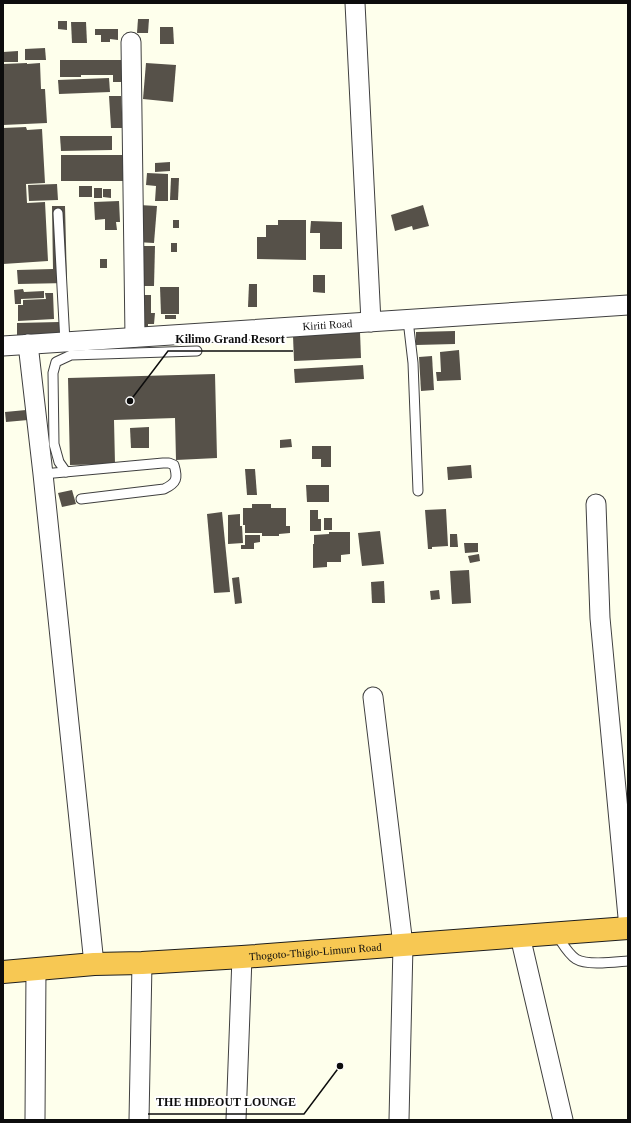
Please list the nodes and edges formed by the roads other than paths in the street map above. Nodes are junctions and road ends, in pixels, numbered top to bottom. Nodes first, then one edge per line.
1 (355, 3) edge
2 (131, 42) dead end
3 (58, 213) dead end
4 (628, 305) edge
5 (408, 320) junction
6 (371, 322) junction
7 (135, 337) junction
8 (65, 342) junction
9 (3, 344) edge
10 (28, 344) junction
11 (197, 351) dead end
12 (66, 472) junction
13 (43, 474) junction
14 (418, 491) dead end
15 (81, 499) dead end
16 (596, 504) dead end
17 (373, 697) dead end
18 (628, 917) edge
19 (628, 928) edge
20 (556, 934) junction
21 (520, 936) junction
22 (403, 945) junction
23 (242, 957) junction
24 (628, 960) edge
25 (142, 963) junction
26 (94, 964) junction
27 (36, 970) junction
28 (3, 972) edge
29 (35, 1120) edge
30 (139, 1120) edge
31 (236, 1120) edge
32 (399, 1120) edge
33 (562, 1120) edge

1 - 6 street
2 - 7 street
3 - 8 lane
4 - 5 street, Kiriti Road
5 - 6 street, Kiriti Road
5 - 14 lane
6 - 7 street, Kiriti Road
7 - 8 street, Kiriti Road
8 - 10 street, Kiriti Road
9 - 10 street, Kiriti Road
10 - 13 street
11 - 12 lane
12 - 13 lane
12 - 15 lane
13 - 26 street
16 - 18 street
17 - 22 street
19 - 20 highway, Thogoto-Thigio-Limuru Road
20 - 21 highway, Thogoto-Thigio-Limuru Road
20 - 24 lane
21 - 22 highway, Thogoto-Thigio-Limuru Road
21 - 33 street
22 - 23 highway, Thogoto-Thigio-Limuru Road
22 - 32 street
23 - 25 highway, Thogoto-Thigio-Limuru Road
23 - 31 street
25 - 26 highway, Thogoto-Thigio-Limuru Road
25 - 30 street
26 - 27 highway, Thogoto-Thigio-Limuru Road
27 - 28 highway, Thogoto-Thigio-Limuru Road
27 - 29 street

